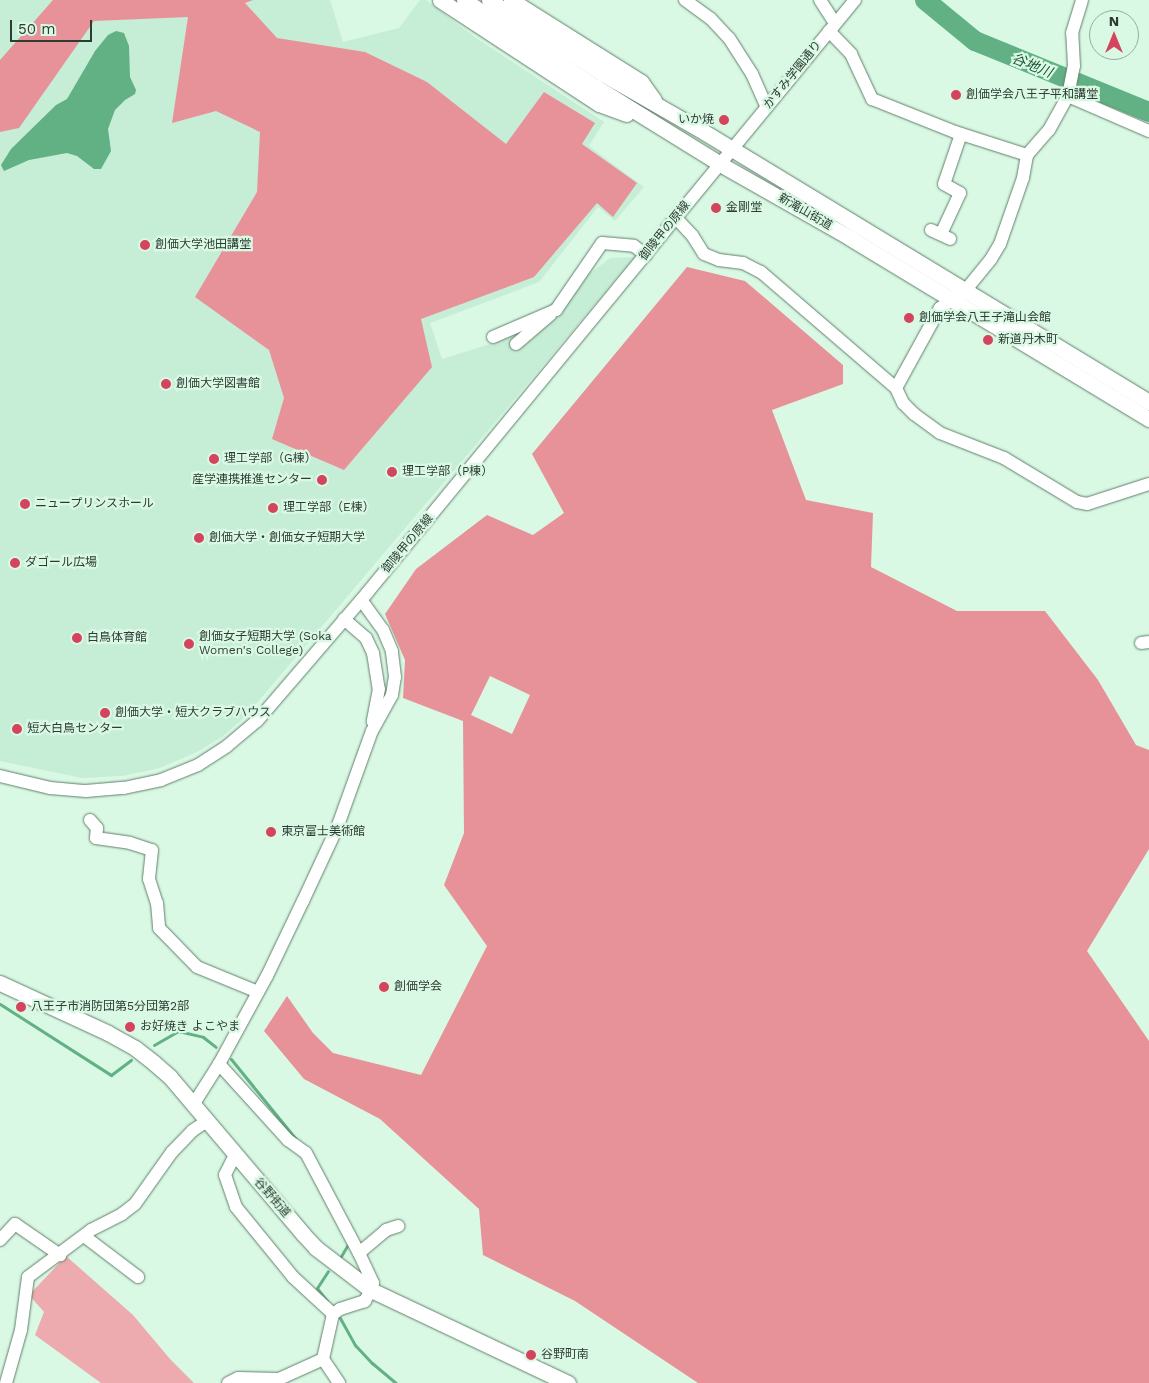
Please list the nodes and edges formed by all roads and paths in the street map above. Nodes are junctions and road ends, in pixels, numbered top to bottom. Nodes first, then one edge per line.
1 (440, 0) edge
2 (464, 0) edge
3 (489, 0) edge
4 (685, 0) edge
5 (820, 0) edge
6 (855, 0) edge
7 (520, 2) edge
8 (1077, 2) edge
9 (832, 27) junction
10 (1068, 94) junction
11 (657, 105) junction
12 (767, 107) junction
13 (656, 124) junction
14 (1149, 131) edge
15 (961, 134) junction
16 (731, 150) junction
17 (1027, 155) junction
18 (720, 164) junction
19 (676, 218) junction
20 (941, 234) dead end
21 (646, 255) junction
22 (959, 296) junction
23 (556, 310) junction
24 (493, 337) dead end
25 (516, 344) dead end
26 (896, 388) junction
27 (1149, 402) edge
28 (1149, 419) edge
29 (1149, 484) edge
30 (361, 600) junction
31 (344, 619) junction
32 (372, 731) junction
33 (0, 776) edge
34 (90, 820) dead end
35 (0, 983) edge
36 (258, 992) junction
37 (219, 1064) junction
38 (194, 1105) junction
39 (206, 1121) junction
40 (235, 1155) junction
41 (398, 1226) dead end
42 (84, 1236) junction
43 (0, 1240) edge
44 (359, 1253) junction
45 (60, 1255) junction
46 (138, 1277) dead end
47 (371, 1290) junction
48 (334, 1314) junction
49 (323, 1359) junction
50 (283, 1381) edge
51 (6, 1383) edge
52 (228, 1383) edge
53 (339, 1383) edge
54 (568, 1383) edge

1 - 13 main road
2 - 13 main road, 新滝山街道
3 - 11 main road, 新滝山街道
4 - 12 street
5 - 9 street
6 - 9 street, かすみ学園通り
7 - 11 main road
8 - 10 street
9 - 12 street, かすみ学園通り
9 - 15 street
10 - 14 street
10 - 17 street
11 - 16 main road, 新滝山街道
12 - 16 street, かすみ学園通り
13 - 18 main road, 新滝山街道
15 - 17 street
15 - 20 street
16 - 18 street, 御陵甲の原線
16 - 22 main road, 新滝山街道
17 - 22 street
18 - 19 street, 御陵甲の原線
18 - 22 main road, 新滝山街道
19 - 21 street, 御陵甲の原線
19 - 26 street
21 - 23 street
21 - 30 street, 御陵甲の原線
22 - 26 street
22 - 27 main road, 新滝山街道
22 - 28 main road, 新滝山街道
23 - 24 street
23 - 25 street
26 - 29 street
30 - 31 street, 御陵甲の原線
30 - 32 street
31 - 32 street
31 - 33 street, 御陵甲の原線
32 - 36 street
34 - 36 street
35 - 38 main road, 谷野街道
36 - 37 street
37 - 38 street
37 - 44 street
38 - 39 main road, 谷野街道
39 - 40 main road, 谷野街道
39 - 42 street
40 - 47 main road, 谷野街道
40 - 48 street
41 - 44 street
42 - 45 street
42 - 46 street
43 - 45 street
44 - 47 street
45 - 51 street
47 - 48 street
47 - 54 main road, 谷野街道
48 - 49 street
49 - 50 street
49 - 53 street
50 - 52 street

